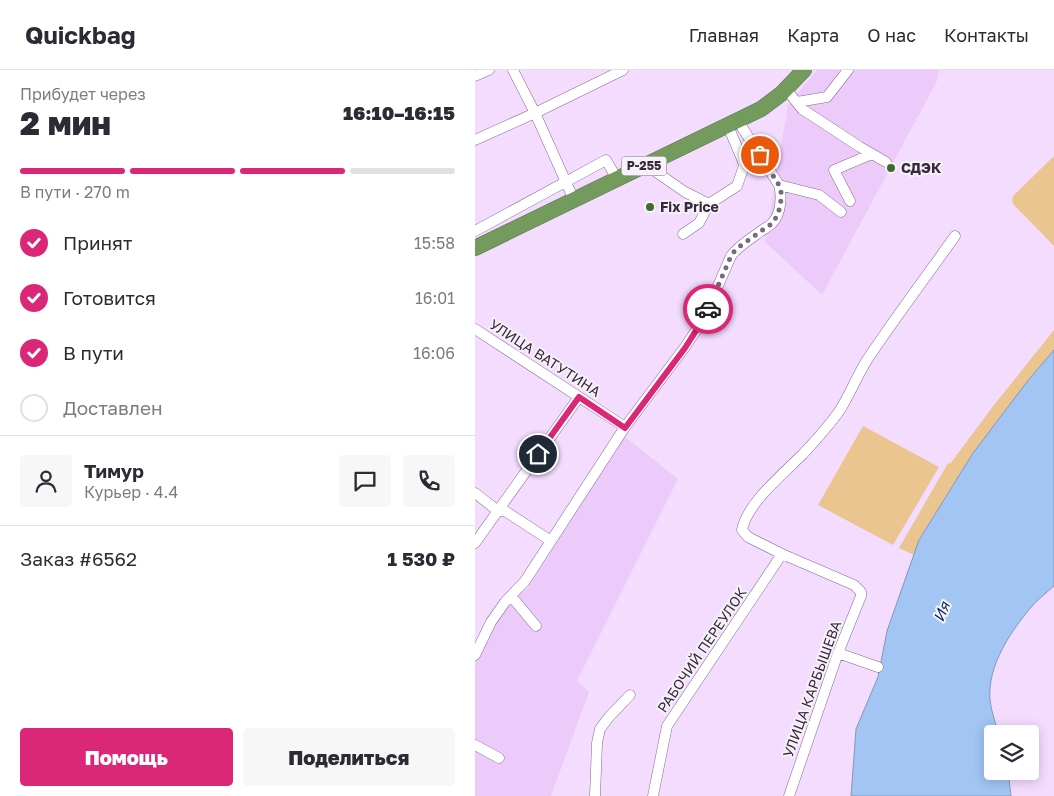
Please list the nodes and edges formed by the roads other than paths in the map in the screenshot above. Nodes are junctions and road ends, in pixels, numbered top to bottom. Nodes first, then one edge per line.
1 (489, 70) edge
2 (513, 70) edge
3 (623, 70) edge
4 (802, 70) edge
5 (848, 70) edge
6 (475, 76) edge
7 (788, 88) junction
8 (797, 102) junction
9 (535, 113) junction
10 (733, 123) junction
11 (475, 140) edge
12 (872, 154) junction
13 (886, 162) dead end
14 (646, 165) junction
15 (617, 180) junction
16 (566, 181) junction
17 (779, 185) junction
18 (574, 200) junction
19 (851, 201) dead end
20 (709, 204) junction
21 (841, 212) dead end
22 (477, 228) edge
23 (683, 234) dead end
24 (955, 236) dead end
25 (475, 248) edge
26 (475, 329) edge
27 (579, 397) junction
28 (625, 428) junction
29 (475, 492) edge
30 (498, 511) junction
31 (551, 541) junction
32 (475, 543) edge
33 (782, 554) junction
34 (511, 596) junction
35 (536, 626) dead end
36 (838, 653) junction
37 (475, 655) edge
38 (878, 667) dead end
39 (630, 695) dead end
40 (475, 745) edge
41 (499, 758) dead end
42 (595, 796) edge
43 (653, 796) edge
44 (789, 796) edge

1 - 6 street
2 - 9 street
3 - 9 street
4 - 7 highway, Р-255
5 - 8 street
7 - 8 street
7 - 10 highway, Р-255
8 - 12 street
9 - 11 street
9 - 16 street
10 - 14 highway, Р-255
10 - 17 street
10 - 20 street
12 - 13 street
12 - 19 street
14 - 15 highway, Р-255
14 - 20 street
15 - 16 street
15 - 18 highway, Р-255
16 - 18 street
16 - 22 street
17 - 21 street
17 - 28 street
18 - 25 highway, Р-255
20 - 23 street
24 - 33 street
26 - 27 street, УЛИЦА ВАТУТИНА
27 - 28 street, УЛИЦА ВАТУТИНА
27 - 30 street
28 - 31 street
29 - 30 street
30 - 31 street
30 - 32 street
31 - 34 street
33 - 36 street, УЛИЦА КАРБЫШЕВА
33 - 43 street, РАБОЧИЙ ПЕРЕУЛОК
34 - 35 street
34 - 37 street
36 - 38 street
36 - 44 street, УЛИЦА КАРБЫШЕВА
39 - 42 street
40 - 41 street

